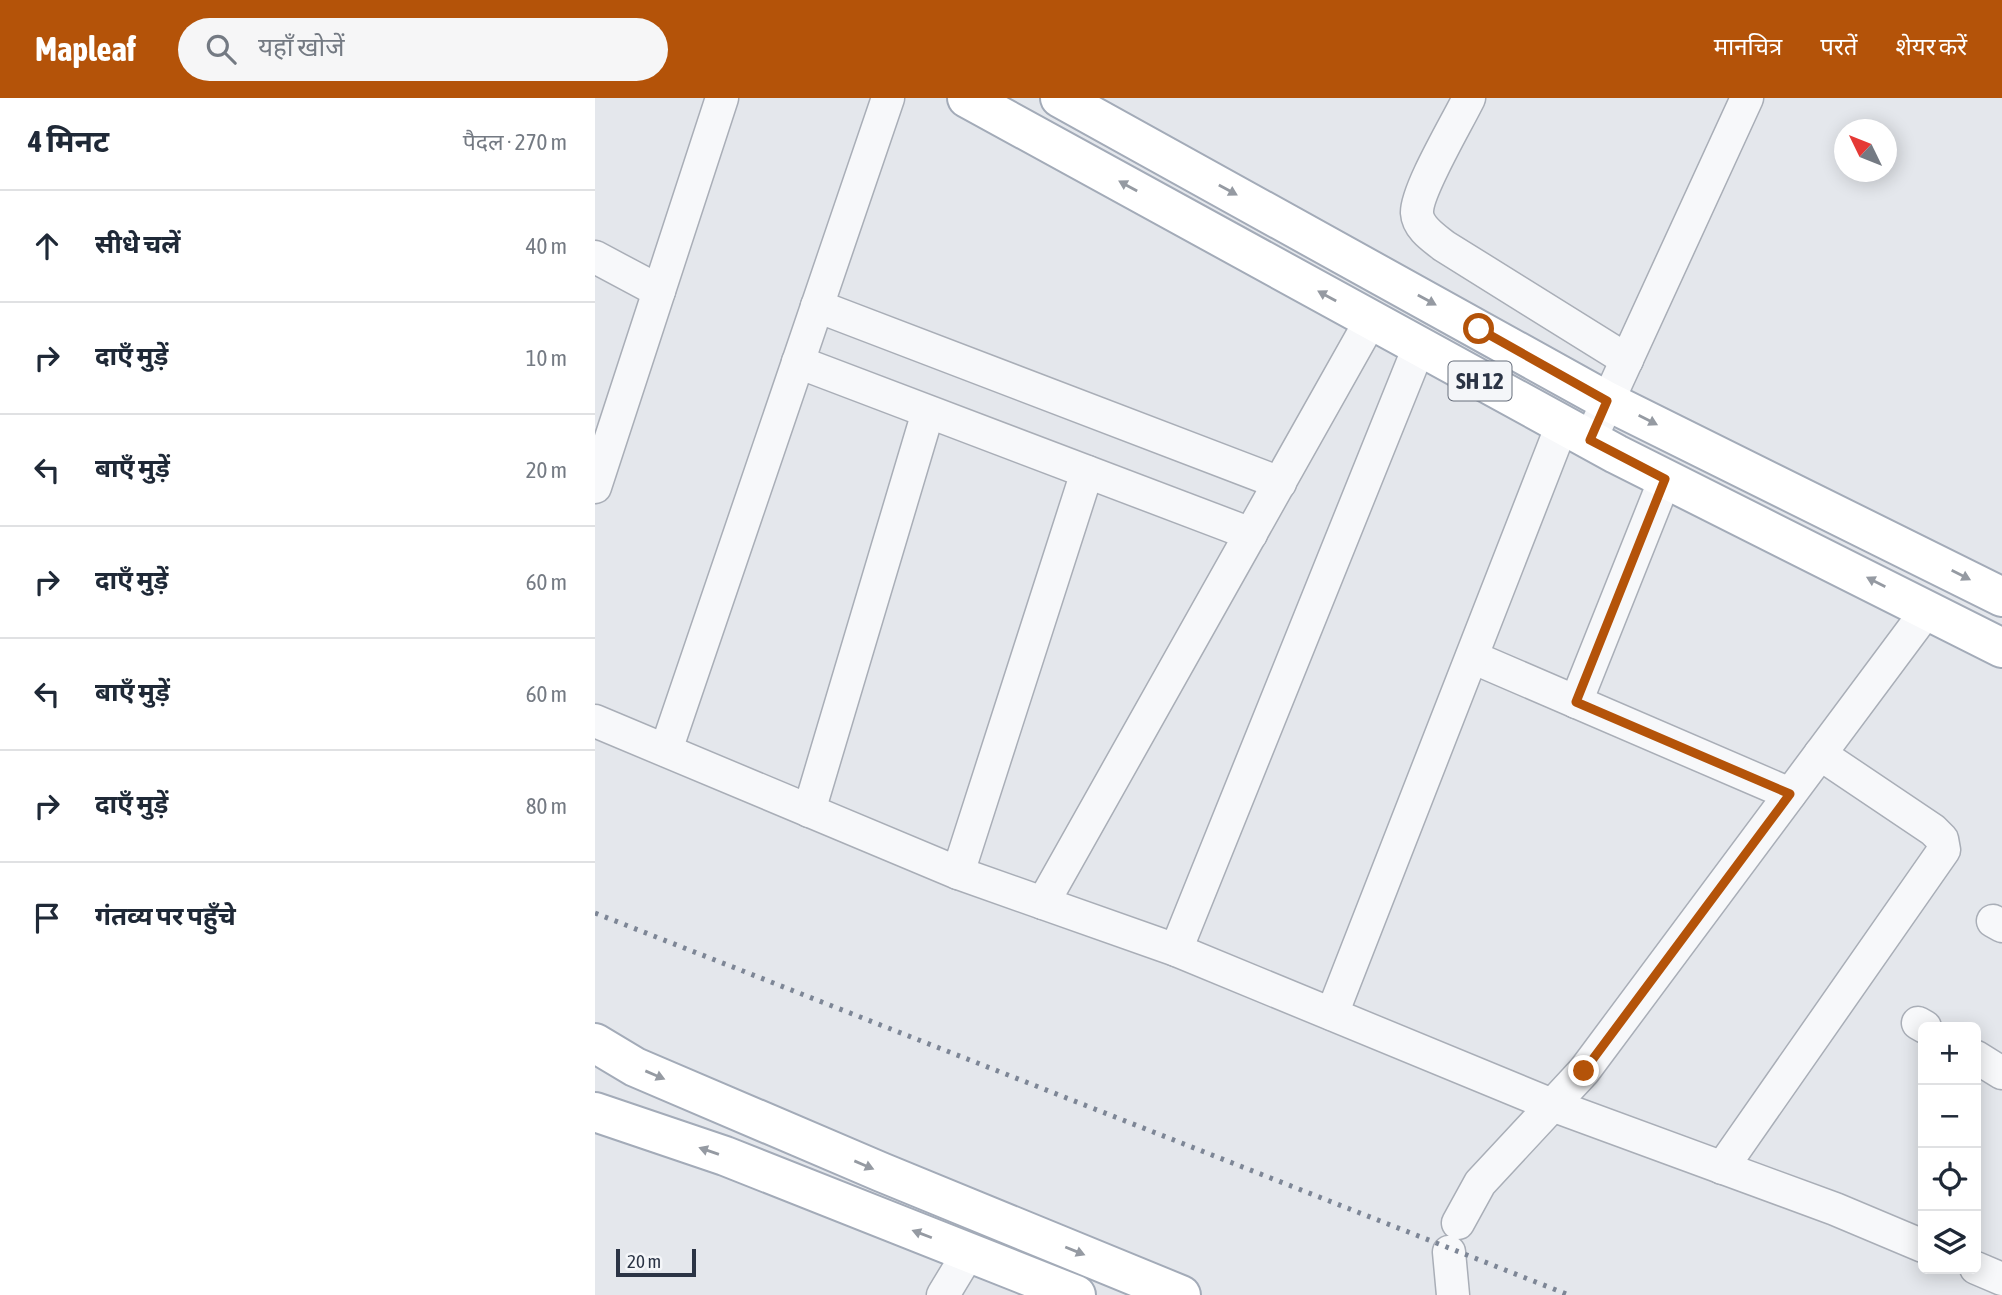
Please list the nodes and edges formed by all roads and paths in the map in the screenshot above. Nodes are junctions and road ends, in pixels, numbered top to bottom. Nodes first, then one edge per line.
1 (722, 98) edge
2 (888, 98) edge
3 (967, 98) edge
4 (1060, 98) edge
5 (1469, 98) edge
6 (1747, 98) edge
7 (595, 257) edge
8 (659, 291) junction
9 (817, 306) junction
10 (1371, 320) junction
11 (1419, 347) junction
12 (1627, 360) junction
13 (797, 362) junction
14 (1607, 401) junction
15 (928, 412) junction
16 (1576, 433) junction
17 (1087, 472) junction
18 (1665, 479) junction
19 (1280, 483) junction
20 (595, 487) edge
21 (1251, 534) junction
22 (2002, 597) edge
23 (1928, 609) junction
24 (2002, 648) edge
25 (1472, 657) junction
26 (1576, 702) junction
27 (595, 721) edge
28 (666, 750) junction
29 (1820, 754) junction
30 (1790, 794) junction
31 (809, 811) junction
32 (958, 873) junction
33 (1043, 903) junction
34 (1176, 950) junction
35 (1332, 1014) junction
36 (597, 1048) edge
37 (1981, 1061) edge
38 (2002, 1073) edge
39 (1552, 1105) junction
40 (595, 1112) edge
41 (1722, 1168) junction
42 (1918, 1244) edge
43 (969, 1252) junction
44 (1981, 1270) edge
45 (2002, 1279) edge
46 (943, 1295) edge
47 (1076, 1295) edge
48 (1181, 1295) edge
49 (1453, 1295) edge

1 - 8 street
2 - 9 street
10 -> 3 main road, SH 12
4 -> 14 main road, SH 12
5 - 12 street
6 - 12 street
7 - 8 street
8 - 20 street
9 - 13 street
9 - 19 street
10 - 11 main road, SH 12
10 - 19 street
11 - 16 main road, SH 12
11 - 34 street
12 - 14 street
13 - 15 street
13 - 28 street
14 - 16 street
14 -> 22 main road, SH 12
15 - 17 street
15 - 31 street
16 - 18 main road, SH 12
16 - 25 street
17 - 21 street
17 - 32 street
23 -> 18 main road, SH 12
18 - 26 street
19 - 21 street
21 - 33 street
23 - 24 main road, SH 12
23 - 29 street
25 - 26 street
25 - 35 street
26 - 30 street
27 - 28 street
28 - 31 street
29 - 30 street
29 - 41 street
30 - 39 street
31 - 32 street
32 - 33 street
33 - 34 street
34 - 35 street
35 - 39 street
36 -> 48 main road
37 - 38 street
39 - 41 street
39 - 49 street
43 -> 40 main road
41 - 42 street
43 - 46 street
43 - 47 main road
44 - 45 street

